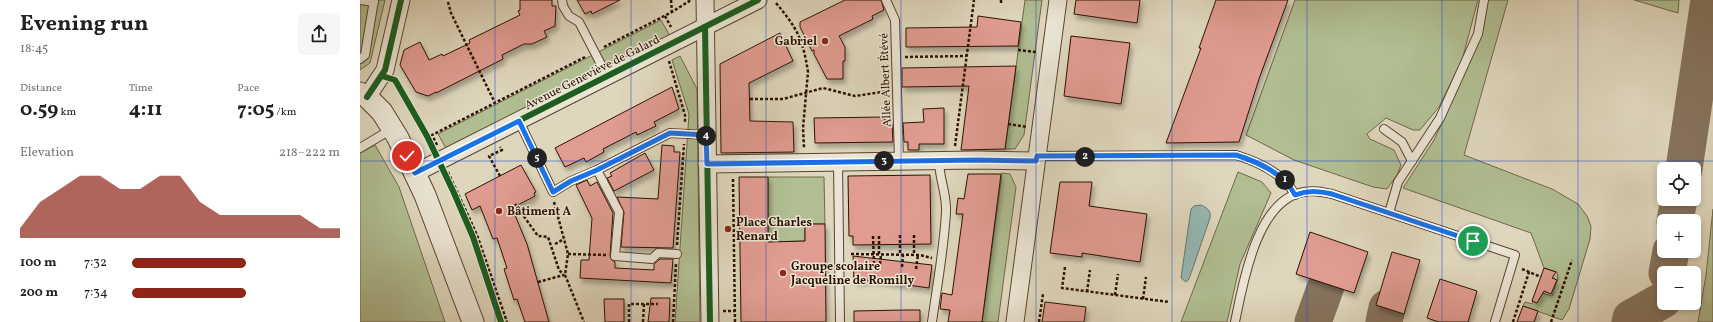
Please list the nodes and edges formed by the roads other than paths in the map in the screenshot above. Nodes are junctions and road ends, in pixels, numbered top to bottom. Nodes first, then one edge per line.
1 (360, 0) edge
2 (401, 0) edge
3 (562, 0) edge
4 (705, 0) edge
5 (758, 0) edge
6 (886, 0) edge
7 (1058, 0) edge
8 (1484, 0) edge
9 (374, 1) edge
10 (704, 27) junction
11 (360, 59) edge
12 (606, 73) junction
13 (364, 95) edge
14 (519, 121) junction
15 (393, 129) junction
16 (1384, 129) dead end
17 (706, 135) junction
18 (360, 148) edge
19 (1037, 159) junction
20 (899, 161) junction
21 (946, 161) junction
22 (1412, 161) junction
23 (838, 162) junction
24 (707, 164) junction
25 (597, 170) junction
26 (415, 173) junction
27 (1295, 195) junction
28 (1389, 213) junction
29 (677, 254) road end
30 (473, 322) edge
31 (710, 322) edge
32 (840, 322) edge
33 (932, 322) edge
34 (1015, 322) edge
35 (1235, 322) edge
36 (1495, 322) edge

1 - 9 lane
2 - 13 street
3 - 12 lane
4 - 10 street
5 - 10 street, Avenue Geneviève de Galard
6 - 20 lane, Allée Albert Étévé
7 - 19 street
8 - 22 lane
9 - 11 lane
10 - 12 street, Avenue Geneviève de Galard
10 - 17 street
12 - 14 street, Avenue Geneviève de Galard
13 - 15 street
14 - 25 lane
14 - 26 street, Avenue Geneviève de Galard
15 - 18 lane
15 - 26 street
16 - 22 lane
17 - 24 street
17 - 25 lane
19 - 21 street
19 - 27 lane
19 - 34 street
20 - 21 street
20 - 23 street
21 - 33 lane
22 - 28 lane
23 - 24 street
23 - 32 lane
24 - 31 street
25 - 29 lane
26 - 30 street
27 - 28 lane
27 - 35 lane
28 - 36 lane

